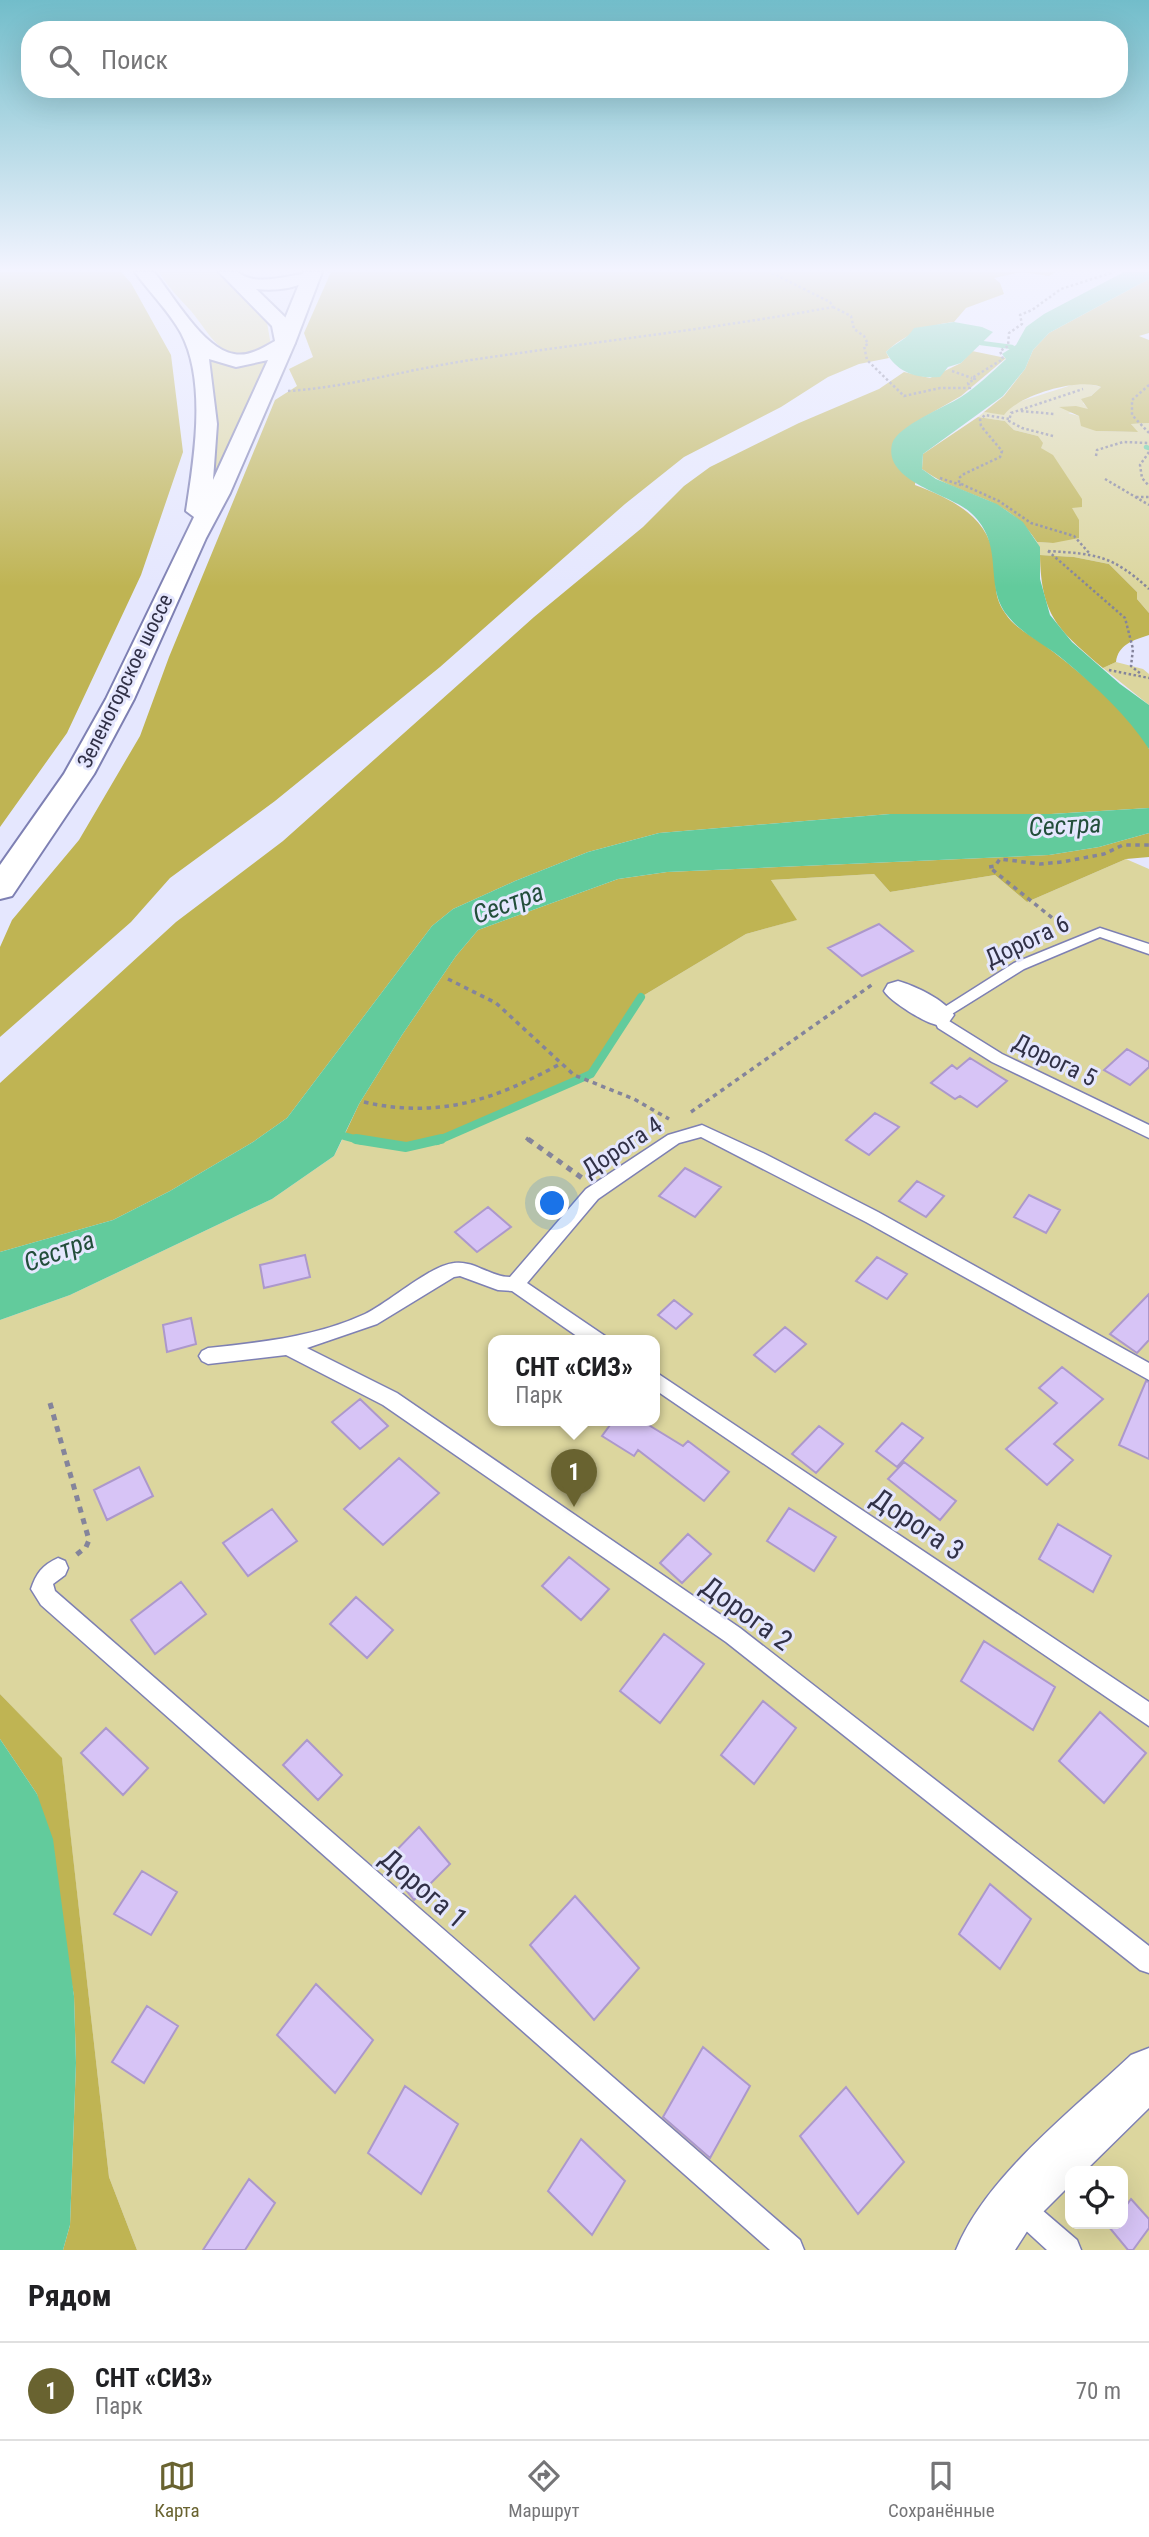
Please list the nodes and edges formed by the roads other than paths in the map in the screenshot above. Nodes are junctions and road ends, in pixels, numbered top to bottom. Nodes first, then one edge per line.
1 (201, 377) edge
2 (270, 377) edge
3 (194, 538) junction
4 (0, 889) edge
5 (1149, 950) edge
6 (888, 986) road end
7 (941, 1019) junction
8 (1149, 1132) edge
9 (515, 1284) junction
10 (589, 1335) edge
11 (288, 1347) junction
12 (208, 1356) dead end
13 (1149, 1372) edge
14 (660, 1383) edge
15 (58, 1567) road end
16 (1149, 1716) edge
17 (1149, 1961) edge
18 (1149, 2073) edge
19 (1014, 2203) junction
20 (790, 2250) edge
21 (983, 2250) edge
22 (1067, 2250) edge

1 - 3 main road, Зеленогорское шоссе
2 - 3 main road, Зеленогорское шоссе
3 - 4 main road, Зеленогорское шоссе
5 - 7 lane, Дорога 6
6 - 7 street
7 - 8 lane, Дорога 5
9 - 10 lane
9 - 11 lane
9 - 13 lane, Дорога 4
11 - 12 lane
11 - 17 lane, Дорога 2
14 - 16 lane, Дорога 3
15 - 20 lane, Дорога 1
18 - 19 street
19 - 21 street
19 - 22 lane

